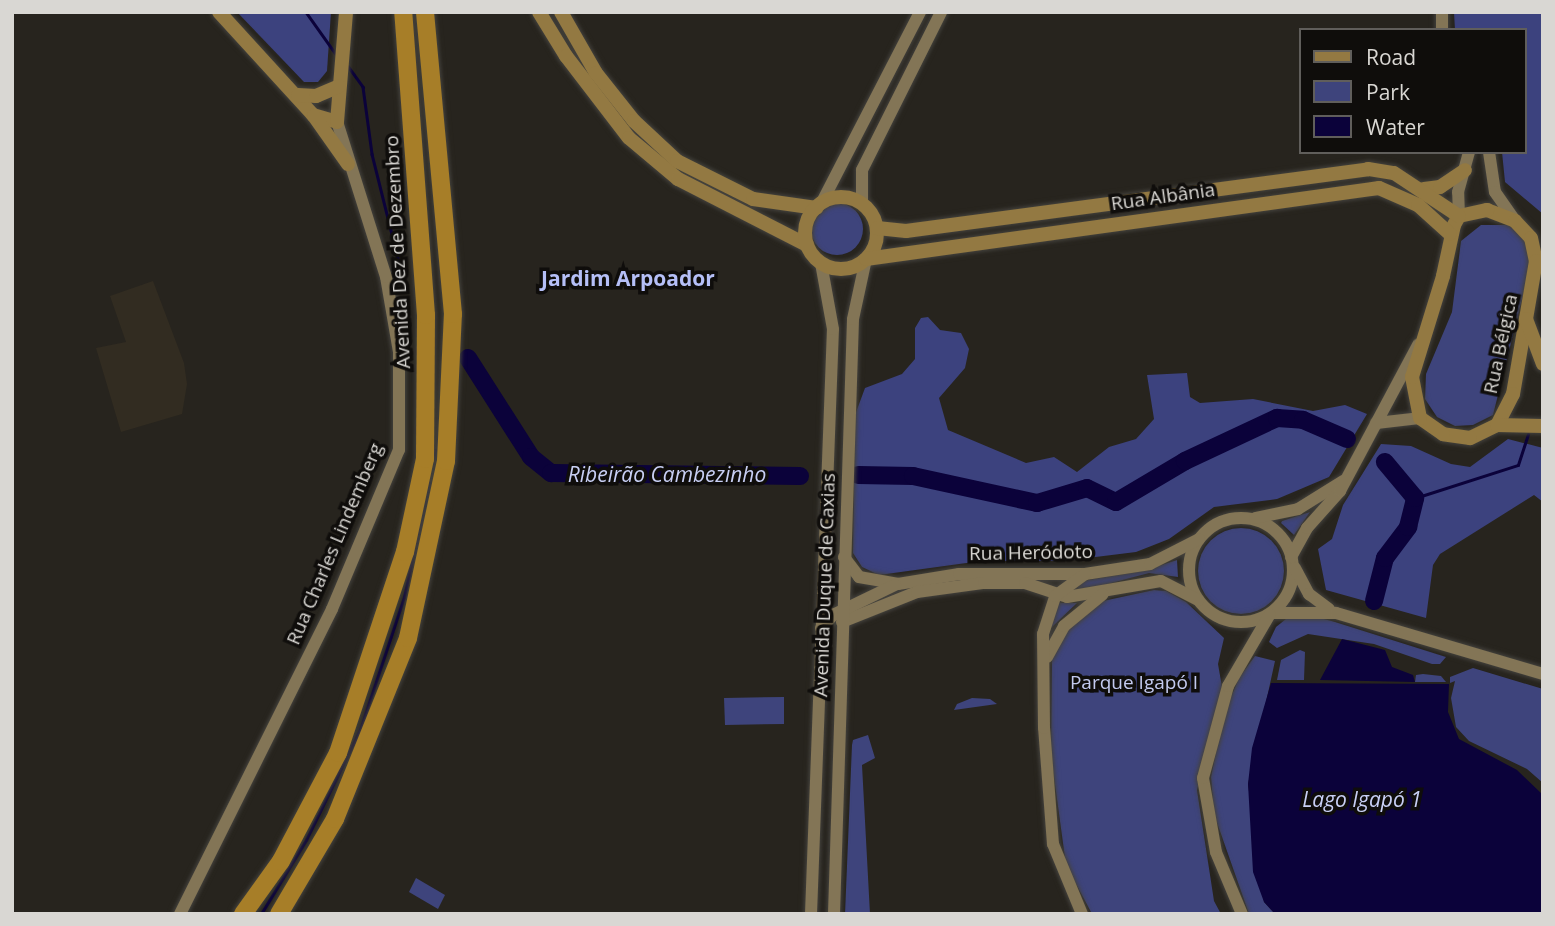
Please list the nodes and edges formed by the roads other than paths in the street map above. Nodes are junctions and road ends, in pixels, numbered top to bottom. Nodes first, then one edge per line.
1 (219, 12) edge
2 (346, 12) edge
3 (403, 12) edge
4 (425, 12) edge
5 (539, 12) edge
6 (561, 12) edge
7 (920, 12) edge
8 (941, 12) edge
9 (339, 84) junction
10 (298, 95) junction
11 (313, 115) junction
12 (863, 120) junction
13 (337, 122) junction
14 (881, 129) junction
15 (852, 141) junction
16 (871, 151) junction
17 (1469, 154) edge
18 (1489, 154) edge
19 (348, 164) junction
20 (1465, 170) junction
21 (1424, 189) junction
22 (862, 204) junction
23 (818, 206) junction
24 (1460, 216) junction
25 (1515, 221) junction
26 (877, 228) junction
27 (1450, 234) junction
28 (807, 245) junction
29 (866, 259) junction
30 (821, 263) junction
31 (1525, 317) junction
32 (1418, 345) junction
33 (1543, 363) edge
34 (1420, 418) junction
35 (1376, 423) junction
36 (1497, 425) junction
37 (1543, 426) edge
38 (1346, 478) junction
39 (1248, 519) junction
40 (1199, 539) junction
41 (844, 556) junction
42 (1292, 559) junction
43 (1085, 574) junction
44 (1011, 581) junction
45 (898, 584) junction
46 (1122, 584) junction
47 (1055, 596) junction
48 (1198, 600) junction
49 (821, 604) junction
50 (1271, 613) junction
51 (1336, 613) junction
52 (839, 616) junction
53 (821, 628) junction
54 (1043, 634) junction
55 (1044, 671) junction
56 (1543, 674) edge
57 (180, 914) edge
58 (243, 914) edge
59 (279, 914) edge
60 (811, 914) edge
61 (834, 914) edge
62 (1082, 914) edge
63 (1242, 914) edge

1 - 10 main road
2 - 9 main road
3 - 58 highway, Avenida Dez de Dezembro
4 - 59 highway
5 - 28 main road
6 - 23 main road
7 - 12 main road
8 - 14 main road
9 - 10 main road
9 - 13 main road
10 - 11 main road
11 - 13 main road
11 - 19 main road
12 - 14 main road
12 - 15 main road
13 - 19 main road, Rua Charles Lindemberg
14 - 16 main road
15 - 16 main road
15 - 23 main road
16 - 22 main road
17 - 20 main road
18 - 25 main road, Rua Bélgica
19 - 57 main road, Rua Charles Lindemberg
20 - 21 main road
20 - 24 main road
21 - 24 main road
21 - 26 main road, Rua Albânia
22 - 23 main road
22 - 26 main road
23 - 28 main road
24 - 25 main road
24 - 27 main road
25 - 31 main road, Rua Bélgica
26 - 29 main road
27 - 29 main road, Rua Albânia
27 - 32 main road
28 - 30 main road
29 - 30 main road
29 - 41 main road, Avenida Duque de Caxias
30 - 49 main road, Avenida Duque de Caxias
31 - 33 main road
31 - 36 main road, Rua Bélgica
32 - 34 main road
32 - 35 main road
34 - 35 main road
34 - 36 main road
35 - 38 main road
36 - 37 main road
38 - 39 main road
38 - 42 main road
39 - 40 main road
39 - 42 main road
40 - 43 main road, Rua Heródoto
40 - 48 main road
41 - 45 main road
41 - 52 main road, Avenida Duque de Caxias
42 - 50 main road
42 - 51 main road
43 - 45 main road, Rua Heródoto
43 - 47 main road
44 - 47 main road, Rua Heródoto
44 - 52 main road, Rua Heródoto
44 - 54 main road
45 - 52 main road
46 - 47 main road, Rua Heródoto
46 - 48 main road, Rua Heródoto
46 - 55 main road
47 - 54 main road
48 - 50 main road
49 - 52 main road
49 - 53 main road, Avenida Duque de Caxias
50 - 51 main road
50 - 63 main road
51 - 56 main road
52 - 53 main road
52 - 61 main road, Avenida Duque de Caxias
53 - 60 main road, Avenida Duque de Caxias
54 - 55 main road
55 - 62 main road

